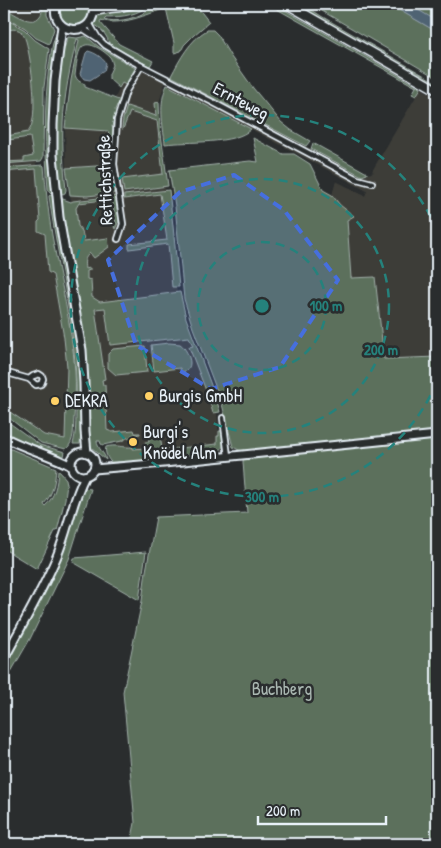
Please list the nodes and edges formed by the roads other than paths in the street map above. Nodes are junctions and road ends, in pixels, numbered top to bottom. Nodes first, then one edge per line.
1 (56, 4) edge
2 (132, 4) edge
3 (287, 4) edge
4 (93, 7) edge
5 (89, 23) junction
6 (66, 27) junction
7 (82, 28) junction
8 (99, 39) junction
9 (142, 66) junction
10 (437, 90) edge
11 (372, 182) dead end
12 (118, 239) dead end
13 (4, 372) edge
14 (29, 379) dead end
15 (224, 418) dead end
16 (437, 435) edge
17 (4, 436) edge
18 (79, 455) junction
19 (228, 456) junction
20 (54, 458) junction
21 (95, 465) junction
22 (72, 466) junction
23 (81, 476) junction
24 (4, 659) edge

1 - 6 main road
2 - 4 main road
3 - 10 main road
4 - 5 main road
5 - 7 main road
5 - 8 street, Ernteweg
6 - 7 main road
6 - 18 main road
7 - 8 street, Ernteweg
8 - 9 street, Ernteweg
9 - 11 street, Ernteweg
9 - 12 street, Rettichstraße
13 - 14 street
15 - 19 street
16 - 19 main road
17 - 20 main road
18 - 20 main road
18 - 21 main road
18 - 22 main road
19 - 21 main road
20 - 22 main road
21 - 23 main road
22 - 23 main road
23 - 24 main road

